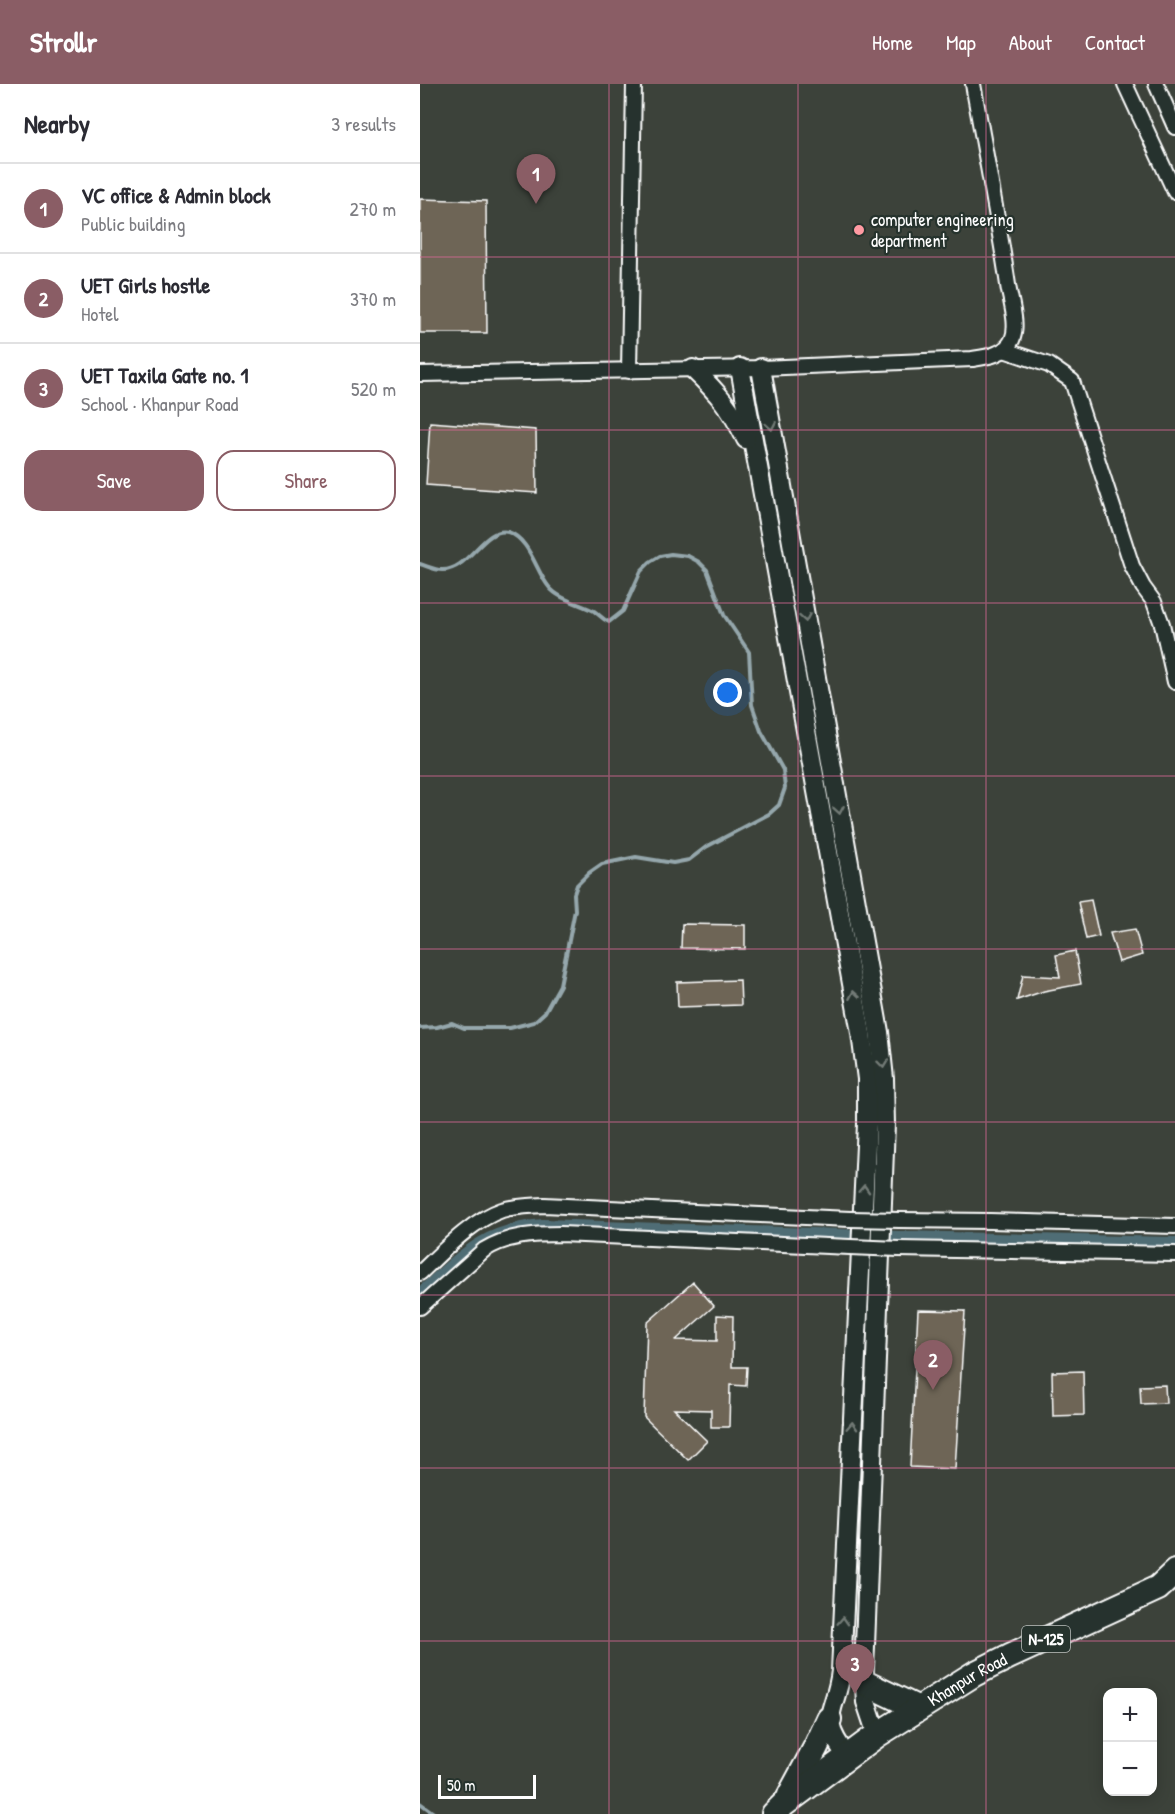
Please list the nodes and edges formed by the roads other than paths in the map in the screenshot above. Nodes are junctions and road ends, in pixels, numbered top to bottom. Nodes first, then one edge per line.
1 (634, 84) edge
2 (973, 84) edge
3 (1125, 84) edge
4 (1156, 84) edge
5 (1175, 127) edge
6 (1175, 192) edge
7 (1004, 350) junction
8 (740, 368) junction
9 (761, 368) junction
10 (693, 369) junction
11 (629, 371) junction
12 (420, 374) edge
13 (755, 457) junction
14 (1175, 682) edge
15 (1175, 1226) edge
16 (1175, 1254) edge
17 (420, 1273) edge
18 (420, 1306) edge
19 (1175, 1572) edge
20 (866, 1693) junction
21 (917, 1708) junction
22 (832, 1709) junction
23 (877, 1735) junction
24 (847, 1756) junction
25 (779, 1809) edge

1 - 11 street
2 - 7 street
3 - 6 street
4 - 5 street
7 - 9 street
7 - 14 street
8 - 9 street
8 - 10 street
8 - 13 street
9 -> 20 street
10 - 11 street
10 - 13 street
11 - 12 street
22 -> 13 street
15 - 17 street, bridge
16 - 18 street, bridge
19 - 21 highway, Khanpur Road / N-125
20 - 21 highway
20 - 22 street
20 - 23 street
21 - 23 highway, Khanpur Road / N-125
22 - 24 street
22 - 25 highway
23 - 24 highway, Khanpur Road / N-125
24 - 25 highway, Khanpur Road / N-125

